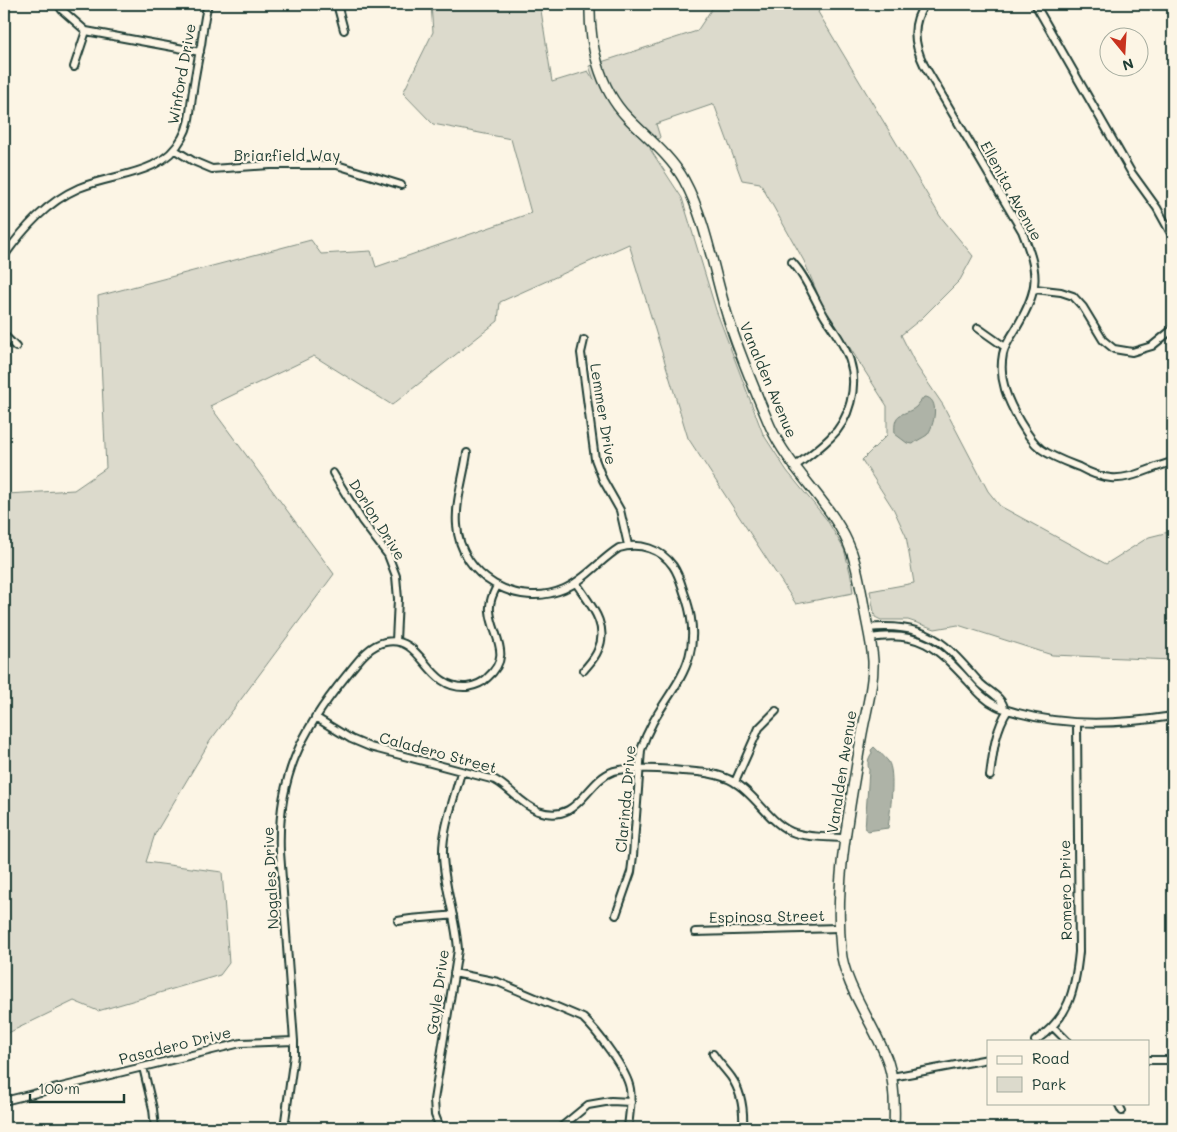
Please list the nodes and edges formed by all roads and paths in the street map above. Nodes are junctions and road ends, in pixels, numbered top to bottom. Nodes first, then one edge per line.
1 (58, 4) edge
2 (208, 4) edge
3 (337, 4) edge
4 (590, 4) edge
5 (925, 4) edge
6 (1035, 4) edge
7 (344, 30) dead end
8 (86, 32) junction
9 (200, 52) junction
10 (74, 66) dead end
11 (175, 150) junction
12 (401, 185) dead end
13 (1173, 237) edge
14 (4, 256) edge
15 (792, 262) dead end
16 (1035, 289) junction
17 (978, 328) dead end
18 (1173, 329) edge
19 (4, 335) edge
20 (584, 340) dead end
21 (16, 347) dead end
22 (1005, 347) junction
23 (467, 453) dead end
24 (1173, 462) edge
25 (794, 467) junction
26 (333, 473) dead end
27 (628, 545) junction
28 (576, 583) junction
29 (497, 586) junction
30 (868, 628) junction
31 (870, 638) junction
32 (396, 641) junction
33 (584, 670) dead end
34 (1006, 709) junction
35 (776, 712) dead end
36 (1173, 716) edge
37 (315, 717) junction
38 (1077, 723) junction
39 (639, 770) junction
40 (461, 772) junction
41 (990, 776) dead end
42 (735, 782) junction
43 (845, 838) junction
44 (453, 915) junction
45 (616, 915) dead end
46 (398, 921) dead end
47 (839, 928) junction
48 (694, 932) dead end
49 (454, 973) junction
50 (1053, 1027) junction
51 (294, 1040) junction
52 (1036, 1040) edge
53 (1065, 1040) edge
54 (713, 1054) dead end
55 (987, 1059) edge
56 (1150, 1060) edge
57 (1173, 1060) edge
58 (143, 1067) junction
59 (892, 1077) junction
60 (4, 1101) edge
61 (631, 1102) junction
62 (1118, 1104) edge
63 (1122, 1111) dead end
64 (155, 1128) edge
65 (284, 1128) edge
66 (440, 1128) edge
67 (560, 1128) edge
68 (628, 1128) edge
69 (743, 1128) edge
70 (894, 1128) edge

1 - 8 street
2 - 9 street, Winford Drive
3 - 7 street
4 - 25 main road, Vanalden Avenue
5 - 16 street, Ellenita Avenue
6 - 13 street
8 - 9 street
8 - 10 street
9 - 11 street, Winford Drive
11 - 12 street, Briarfield Way
11 - 14 street, Winford Drive
15 - 25 street
16 - 18 street
16 - 22 street, Ellenita Avenue
17 - 22 street
19 - 21 street
20 - 27 street, Lemmer Drive
22 - 24 street, Ellenita Avenue
23 - 29 street
25 - 30 main road, Vanalden Avenue
26 - 32 street, Dorlon Drive
27 - 28 street
27 - 39 street, Clarinda Drive
28 - 29 street
28 - 33 street
29 - 32 street
30 - 31 main road, Vanalden Avenue
30 - 34 street
31 - 34 street
31 - 43 main road, Vanalden Avenue
32 - 37 street, Nogales Drive
34 - 38 street
34 - 41 street
35 - 42 street
36 - 38 street
37 - 40 street, Caladero Street
37 - 51 street, Nogales Drive
38 - 50 street, Romero Drive
39 - 40 street, Caladero Street
39 - 42 street, Caladero Street
39 - 45 street, Clarinda Drive
40 - 44 street, Gayle Drive
42 - 43 street, Caladero Street
43 - 47 main road, Vanalden Avenue
44 - 46 street
44 - 49 street, Gayle Drive
47 - 48 street, Espinosa Street
47 - 59 main road, Vanalden Avenue
49 - 61 street
49 - 66 street, Gayle Drive
50 - 52 street, Romero Drive
50 - 53 street
51 - 58 street, Pasadero Drive
51 - 65 street, Nogales Drive
54 - 69 street
55 - 59 street
56 - 57 street
58 - 60 street, Pasadero Drive
58 - 64 street
59 - 70 main road, Vanalden Avenue
61 - 67 street
61 - 68 street
62 - 63 street

